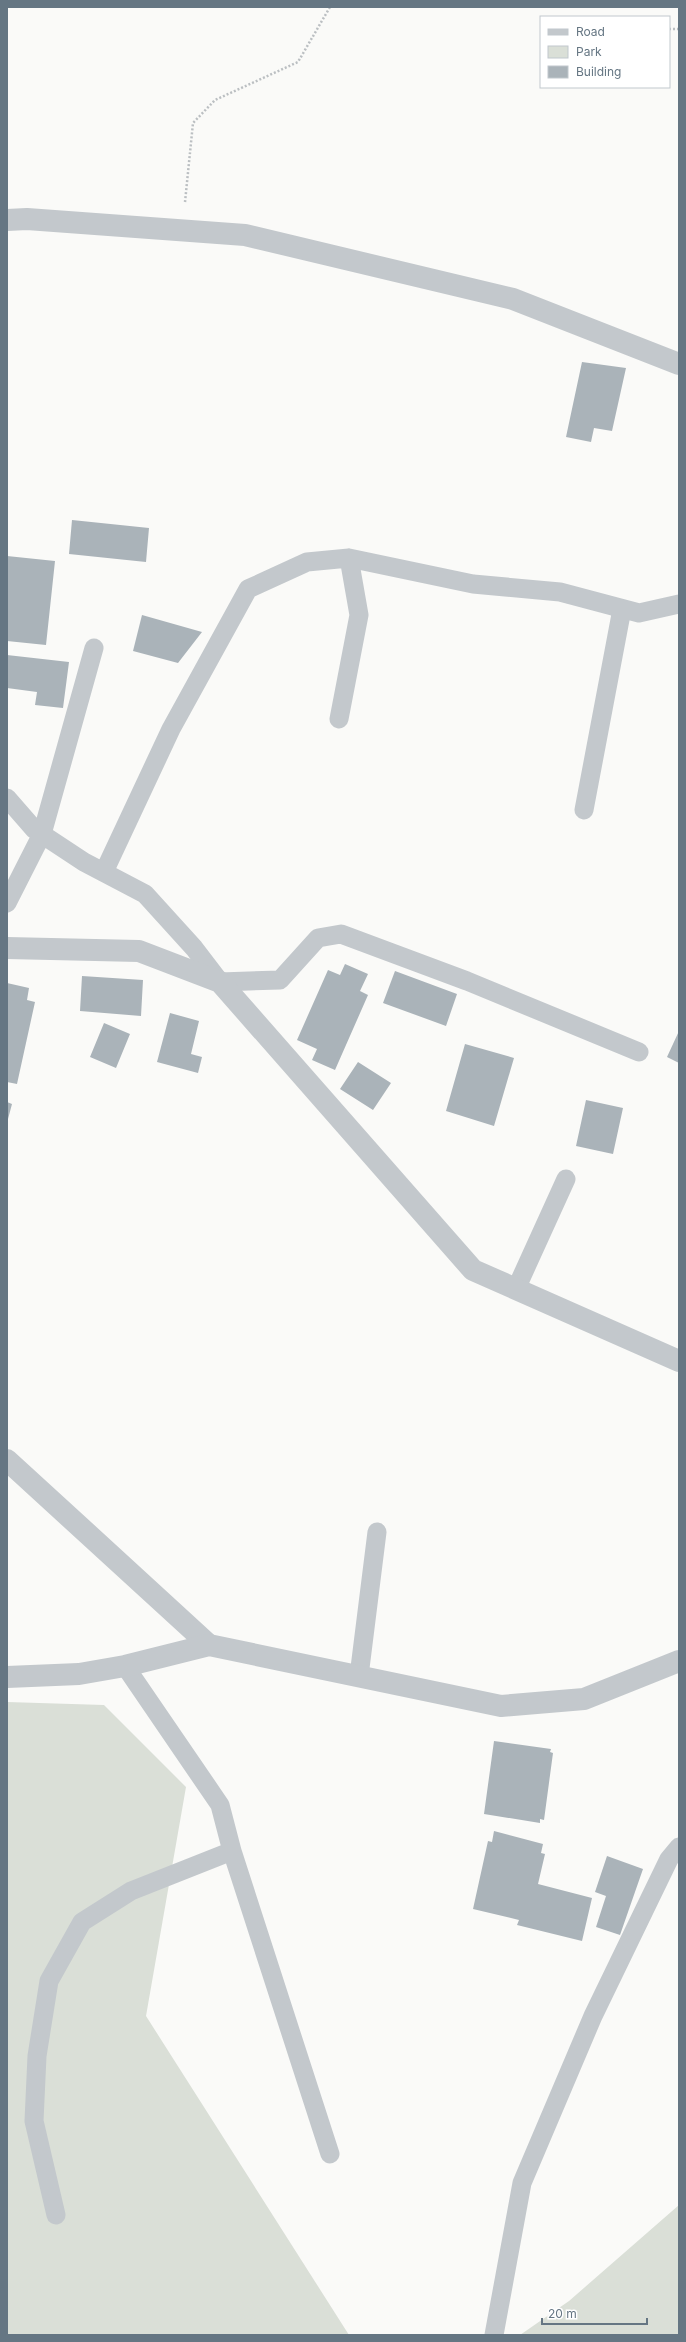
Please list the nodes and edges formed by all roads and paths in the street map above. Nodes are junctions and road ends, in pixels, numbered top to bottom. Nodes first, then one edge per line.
1 (330, 7) edge
2 (7, 220) edge
3 (182, 230) junction
4 (679, 364) edge
5 (349, 558) junction
6 (679, 604) edge
7 (622, 609) junction
8 (94, 648) dead end
9 (339, 719) dead end
10 (7, 798) edge
11 (584, 810) dead end
12 (42, 834) junction
13 (104, 872) junction
14 (7, 903) edge
15 (7, 948) edge
16 (220, 982) junction
17 (639, 1052) dead end
18 (566, 1179) dead end
19 (516, 1289) junction
20 (679, 1360) edge
21 (7, 1460) edge
22 (377, 1532) dead end
23 (209, 1645) junction
24 (679, 1661) edge
25 (125, 1666) junction
26 (359, 1676) junction
27 (7, 1677) edge
28 (679, 1848) edge
29 (232, 1851) junction
30 (330, 2154) dead end
31 (56, 2215) dead end
32 (494, 2335) edge

1 - 3 path
2 - 3 street
3 - 4 street
5 - 7 lane
5 - 9 lane
5 - 13 lane
6 - 7 lane
7 - 11 lane
8 - 12 lane
10 - 12 lane
12 - 13 lane
12 - 14 lane
13 - 16 lane
15 - 16 street
16 - 17 lane
16 - 19 street
18 - 19 lane
19 - 20 street
21 - 23 street
22 - 26 lane
23 - 25 street
23 - 26 street
24 - 26 street
25 - 27 street
25 - 29 lane
28 - 32 lane
29 - 30 lane
29 - 31 lane

